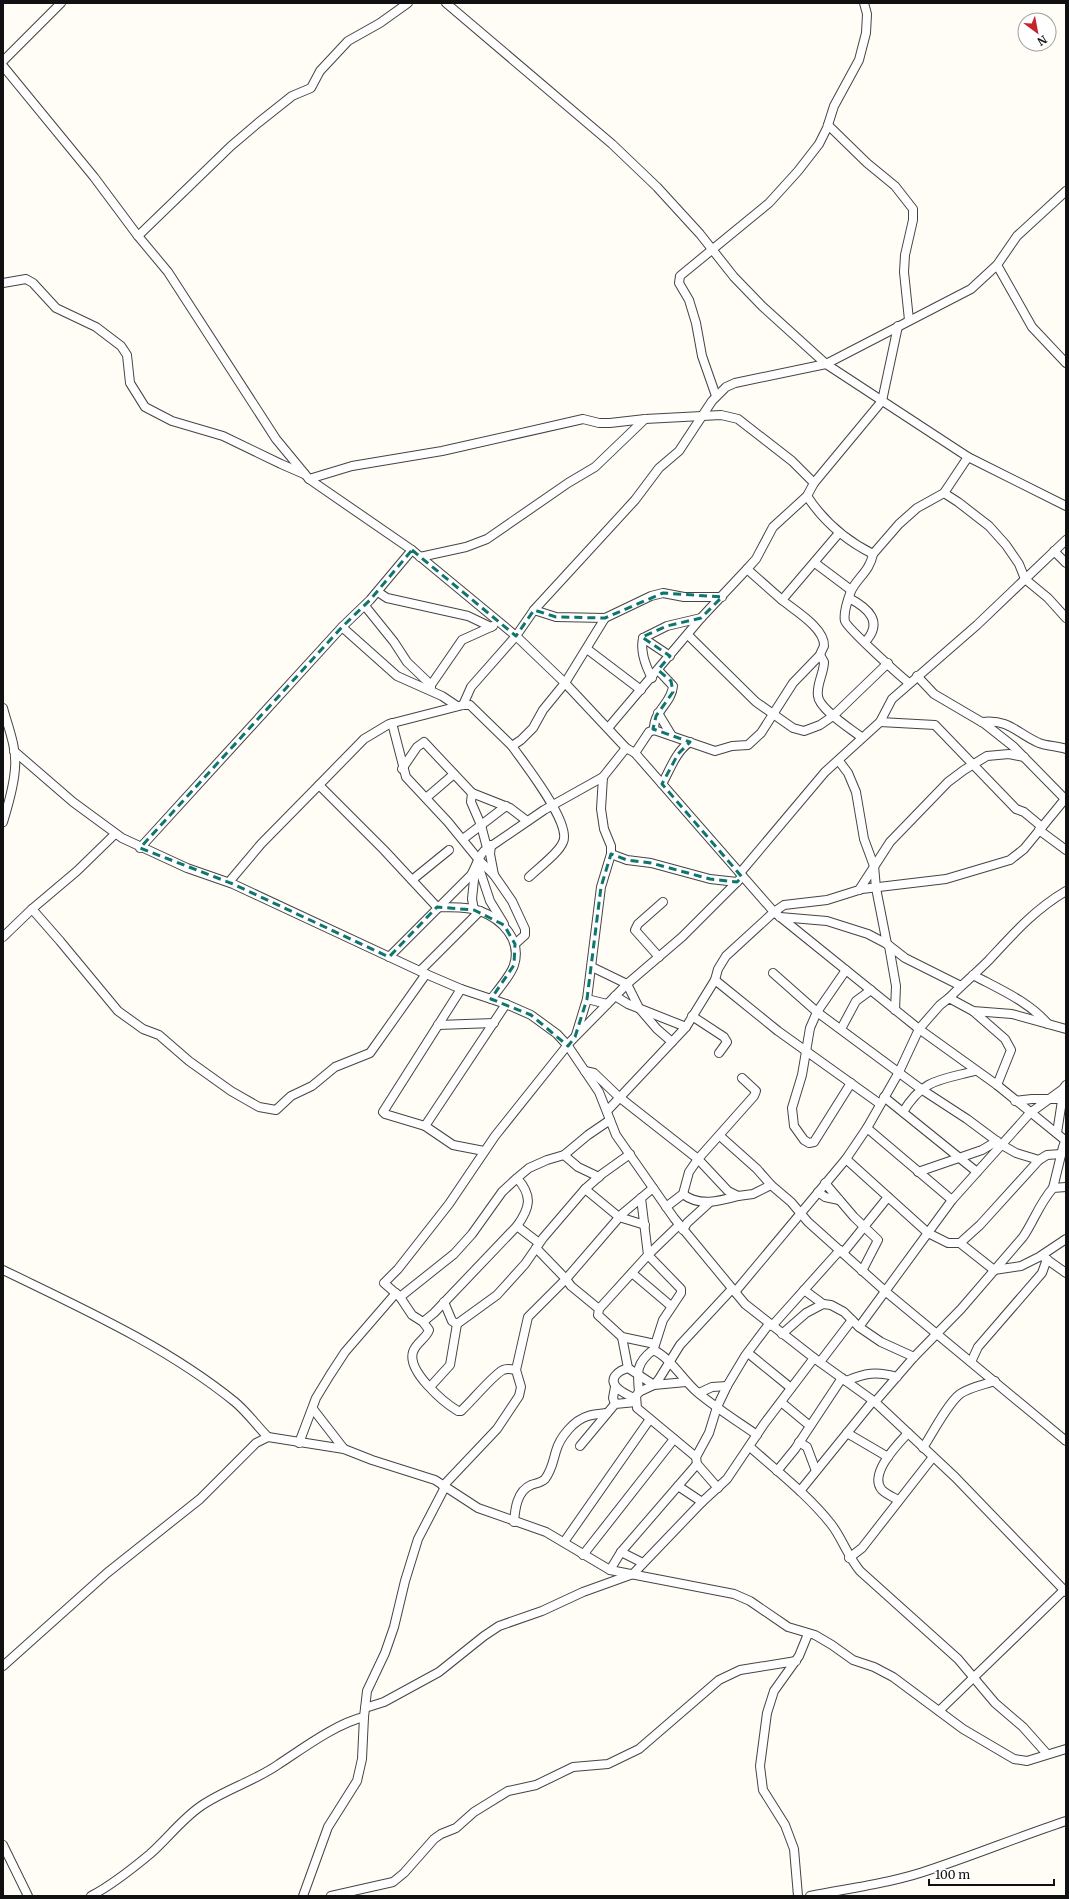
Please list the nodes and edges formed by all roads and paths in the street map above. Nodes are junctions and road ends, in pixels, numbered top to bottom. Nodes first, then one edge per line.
1 (61, 3) edge
2 (408, 3) edge
3 (446, 3) edge
4 (864, 3) edge
5 (3, 61) edge
6 (3, 66) edge
7 (828, 125) junction
8 (1066, 191) edge
9 (138, 236) junction
10 (712, 250) junction
11 (997, 265) junction
12 (3, 283) edge
13 (910, 320) junction
14 (898, 326) junction
15 (1066, 363) edge
16 (826, 364) junction
17 (716, 396) junction
18 (882, 401) junction
19 (701, 417) junction
20 (645, 419) junction
21 (968, 457) junction
22 (307, 476) junction
23 (814, 483) junction
24 (944, 493) junction
25 (807, 496) junction
26 (1066, 505) edge
27 (839, 533) junction
28 (1066, 540) edge
29 (412, 550) junction
30 (1054, 551) junction
31 (873, 554) junction
32 (420, 557) junction
33 (815, 563) junction
34 (1066, 563) edge
35 (747, 569) junction
36 (1025, 579) junction
37 (378, 592) junction
38 (850, 594) junction
39 (722, 597) junction
40 (782, 600) junction
41 (365, 606) junction
42 (534, 610) junction
43 (605, 618) junction
44 (701, 618) junction
45 (1066, 618) edge
46 (500, 624) junction
47 (342, 626) junction
48 (491, 627) junction
49 (688, 635) junction
50 (516, 636) junction
51 (643, 638) junction
52 (865, 642) junction
53 (587, 649) junction
54 (820, 655) junction
55 (670, 656) junction
56 (888, 664) junction
57 (658, 670) junction
58 (917, 676) junction
59 (652, 678) junction
60 (564, 683) junction
61 (909, 684) junction
62 (431, 688) junction
63 (641, 690) junction
64 (460, 706) junction
65 (3, 708) edge
66 (658, 713) junction
67 (773, 714) junction
68 (833, 716) junction
69 (880, 722) junction
70 (982, 722) junction
71 (392, 724) junction
72 (608, 728) junction
73 (654, 730) junction
74 (672, 736) junction
75 (861, 737) junction
76 (690, 742) junction
77 (512, 746) junction
78 (626, 748) junction
79 (1066, 749) edge
80 (14, 751) junction
81 (635, 753) junction
82 (1024, 757) junction
83 (839, 761) junction
84 (972, 765) junction
85 (402, 770) junction
86 (454, 774) junction
87 (603, 777) junction
88 (662, 784) junction
89 (319, 785) junction
90 (472, 793) junction
91 (426, 798) junction
92 (1065, 799) edge
93 (554, 805) junction
94 (506, 806) junction
95 (527, 821) junction
96 (3, 822) edge
97 (481, 825) junction
98 (1041, 829) junction
99 (115, 834) junction
100 (463, 839) junction
101 (489, 847) junction
102 (140, 848) junction
103 (449, 850) dead end
104 (1066, 850) edge
105 (611, 854) junction
106 (477, 865) junction
107 (874, 866) junction
108 (494, 874) junction
109 (529, 877) dead end
110 (740, 877) junction
111 (412, 880) junction
112 (229, 882) junction
113 (876, 888) junction
114 (859, 890) junction
115 (1066, 891) edge
116 (663, 902) dead end
117 (436, 907) junction
118 (32, 909) junction
119 (477, 910) junction
120 (777, 914) junction
121 (504, 925) junction
122 (3, 937) edge
123 (515, 944) junction
124 (888, 945) junction
125 (389, 957) junction
126 (659, 957) junction
127 (592, 967) junction
128 (846, 970) junction
129 (423, 973) junction
130 (773, 974) dead end
131 (973, 975) junction
132 (715, 980) junction
133 (627, 984) junction
134 (961, 986) junction
135 (461, 989) junction
136 (871, 990) junction
137 (615, 996) junction
138 (949, 998) junction
139 (491, 999) junction
140 (588, 999) junction
141 (506, 1004) junction
142 (607, 1004) junction
143 (639, 1008) junction
144 (896, 1010) junction
145 (973, 1011) junction
146 (817, 1012) junction
147 (992, 1012) junction
148 (692, 1016) junction
149 (494, 1023) junction
150 (1048, 1024) junction
151 (438, 1025) junction
152 (686, 1027) junction
153 (841, 1029) junction
154 (994, 1029) junction
155 (1066, 1029) edge
156 (919, 1030) junction
157 (575, 1037) junction
158 (672, 1042) junction
159 (568, 1046) junction
160 (806, 1051) junction
161 (719, 1053) dead end
162 (585, 1071) junction
163 (975, 1071) junction
164 (899, 1072) junction
165 (742, 1078) dead end
166 (851, 1083) junction
167 (996, 1085) junction
168 (1065, 1087) edge
169 (921, 1089) junction
170 (619, 1096) junction
171 (1050, 1099) junction
172 (1065, 1099) edge
173 (882, 1100) junction
174 (1015, 1101) junction
175 (607, 1111) junction
176 (903, 1112) junction
177 (1030, 1113) junction
178 (610, 1120) junction
179 (425, 1126) junction
180 (866, 1128) junction
181 (1057, 1133) junction
182 (720, 1136) junction
183 (1066, 1140) edge
184 (1000, 1143) junction
185 (484, 1152) junction
186 (630, 1154) junction
187 (1061, 1154) junction
188 (564, 1155) junction
189 (846, 1158) junction
190 (959, 1158) junction
191 (698, 1159) junction
192 (1039, 1160) junction
193 (918, 1172) junction
194 (977, 1172) junction
195 (600, 1177) junction
196 (517, 1178) junction
197 (825, 1183) junction
198 (770, 1185) junction
199 (1066, 1187) edge
200 (653, 1188) junction
201 (1053, 1188) junction
202 (585, 1189) junction
203 (818, 1192) junction
204 (683, 1194) junction
205 (738, 1196) junction
206 (888, 1197) junction
207 (641, 1198) junction
208 (839, 1200) junction
209 (952, 1200) junction
210 (710, 1202) junction
211 (666, 1207) junction
212 (800, 1214) junction
213 (619, 1217) junction
214 (645, 1225) junction
215 (517, 1226) junction
216 (865, 1226) junction
217 (681, 1227) junction
218 (928, 1233) junction
219 (1066, 1239) edge
220 (960, 1244) junction
221 (537, 1246) junction
222 (841, 1252) junction
223 (648, 1255) junction
224 (1044, 1257) junction
225 (3, 1270) edge
226 (994, 1270) junction
227 (862, 1271) junction
228 (632, 1273) junction
229 (1066, 1273) edge
230 (566, 1279) junction
231 (734, 1290) junction
232 (804, 1290) junction
233 (885, 1291) junction
234 (398, 1295) junction
235 (444, 1302) junction
236 (823, 1304) junction
237 (671, 1306) junction
238 (599, 1309) junction
239 (852, 1320) junction
240 (423, 1322) junction
241 (457, 1324) junction
242 (771, 1325) junction
243 (859, 1327) junction
244 (782, 1334) junction
245 (937, 1334) junction
246 (622, 1337) junction
247 (654, 1347) junction
248 (748, 1353) junction
249 (914, 1357) junction
250 (817, 1360) junction
251 (971, 1362) junction
252 (669, 1363) junction
253 (628, 1368) junction
254 (516, 1370) junction
255 (637, 1374) junction
256 (897, 1377) junction
257 (844, 1380) junction
258 (995, 1381) junction
259 (686, 1382) junction
260 (654, 1385) junction
261 (727, 1386) junction
262 (430, 1387) junction
263 (615, 1387) junction
264 (791, 1388) junction
265 (699, 1393) junction
266 (637, 1398) junction
267 (781, 1402) junction
268 (874, 1402) junction
269 (615, 1404) junction
270 (717, 1407) junction
271 (313, 1409) junction
272 (607, 1413) junction
273 (650, 1419) junction
274 (810, 1426) junction
275 (847, 1433) junction
276 (908, 1433) junction
277 (757, 1435) junction
278 (268, 1437) junction
279 (674, 1439) junction
280 (1066, 1441) edge
281 (799, 1442) junction
282 (299, 1443) junction
283 (580, 1446) dead end
284 (750, 1446) junction
285 (923, 1448) junction
286 (344, 1449) junction
287 (888, 1456) junction
288 (933, 1457) junction
289 (696, 1460) junction
290 (777, 1471) junction
291 (816, 1471) junction
292 (444, 1486) junction
293 (678, 1486) junction
294 (718, 1488) junction
295 (800, 1491) junction
296 (898, 1500) junction
297 (702, 1502) junction
298 (514, 1522) junction
299 (564, 1542) junction
300 (620, 1552) junction
301 (584, 1555) junction
302 (849, 1558) junction
303 (643, 1563) junction
304 (610, 1570) junction
305 (633, 1574) junction
306 (1065, 1591) edge
307 (808, 1634) junction
308 (796, 1661) junction
309 (3, 1666) edge
310 (972, 1678) junction
311 (364, 1708) junction
312 (938, 1711) junction
313 (364, 1718) junction
314 (1066, 1749) edge
315 (1047, 1754) junction
316 (1066, 1821) edge
317 (3, 1845) edge
318 (28, 1896) edge
319 (91, 1896) edge
320 (304, 1896) edge
321 (331, 1896) edge
322 (798, 1896) edge
323 (810, 1896) edge

1 - 5 street
2 - 9 street
3 - 10 street
4 - 7 street
6 - 9 street
7 - 10 street
7 - 13 street
8 - 11 street
9 - 22 street
10 - 16 street
10 - 17 street
11 - 13 street
11 - 15 street
12 - 22 street
13 - 14 street
14 - 16 street
14 - 18 street
16 - 17 street
16 - 18 street
17 - 19 street
18 - 21 street
18 - 23 street
19 - 20 street
19 - 23 street
19 - 42 street
20 - 22 street
20 - 32 street
21 - 24 street
21 - 26 street
22 - 29 street
23 - 25 street
24 - 31 street
24 - 36 street
25 - 27 street
25 - 35 street
27 - 31 street
27 - 33 street
28 - 30 street
29 - 32 street
29 - 37 street
30 - 34 street
30 - 36 street
31 - 38 street
32 - 46 street
33 - 38 street
33 - 40 street
35 - 39 street
35 - 40 street
36 - 45 street
36 - 58 street
37 - 41 street
37 - 48 street
38 - 52 street
38 - 52 street
39 - 43 street
39 - 44 street
40 - 54 street
41 - 47 street
41 - 62 street
42 - 43 street
42 - 50 street
43 - 53 street
44 - 49 street
44 - 51 street
46 - 48 street
46 - 50 street
47 - 62 street
47 - 102 street
48 - 62 street
49 - 55 street
49 - 67 street
50 - 60 street
50 - 64 street
51 - 55 street
51 - 59 street
52 - 56 street
53 - 60 street
53 - 63 street
54 - 67 street
54 - 68 street
55 - 57 street
56 - 61 street
56 - 68 street
57 - 59 street
57 - 66 street
58 - 61 street
58 - 70 street
59 - 63 street
60 - 72 street
60 - 77 street
61 - 69 street
62 - 64 street
63 - 72 street
64 - 71 street
64 - 77 street
65 - 80 street
66 - 73 street
66 - 74 street
67 - 68 street
67 - 76 street
68 - 75 street
69 - 75 street
69 - 84 street
70 - 79 street
70 - 82 street
71 - 85 street
71 - 89 street
72 - 78 street
73 - 74 street
73 - 81 street
74 - 76 street
75 - 83 street
76 - 88 street
77 - 93 street
78 - 81 street
78 - 87 street
80 - 96 street
80 - 99 street
81 - 88 street
82 - 84 street
82 - 92 street
83 - 107 street
83 - 110 street
84 - 98 street
84 - 107 street
85 - 86 street
85 - 91 street
86 - 90 street
86 - 91 street
87 - 93 street
87 - 105 street
88 - 110 street
89 - 111 street
89 - 112 street
90 - 94 street
90 - 97 street
91 - 100 street
92 - 98 street
93 - 95 street
93 - 109 street
94 - 95 street
94 - 97 street
95 - 101 street
97 - 100 street
97 - 101 street
98 - 104 street
98 - 113 street
99 - 102 street
99 - 118 street
100 - 106 street
101 - 106 street
101 - 108 street
102 - 112 street
103 - 111 street
105 - 110 street
105 - 127 street
106 - 108 street
106 - 117 street
106 - 119 street
106 - 121 street
107 - 113 street
107 - 114 street
108 - 123 street
110 - 120 street
110 - 126 street
111 - 117 street
112 - 125 street
113 - 114 street
113 - 124 street
114 - 120 street
115 - 131 street
116 - 126 street
117 - 119 street
117 - 125 street
118 - 122 street
118 - 129 street
119 - 121 street
119 - 129 street
120 - 124 street
120 - 128 street
120 - 132 street
121 - 123 street
123 - 139 street
124 - 134 street
124 - 144 street
125 - 129 street
126 - 133 street
127 - 133 street
127 - 140 street
128 - 136 street
128 - 146 street
129 - 135 street
130 - 146 street
131 - 134 street
131 - 150 street
132 - 148 street
132 - 160 street
133 - 137 street
133 - 143 street
134 - 138 street
135 - 139 street
135 - 151 street
136 - 144 street
136 - 153 street
137 - 142 street
137 - 143 street
138 - 145 street
138 - 156 street
139 - 141 street
140 - 142 street
140 - 157 street
141 - 149 street
141 - 159 street
142 - 157 street
143 - 152 street
143 - 158 street
144 - 156 street
145 - 147 street
145 - 154 street
146 - 153 street
146 - 160 street
147 - 150 street
147 - 154 street
148 - 152 street
148 - 161 street
149 - 151 street
149 - 179 street
150 - 155 street
151 - 179 street
152 - 158 street
153 - 164 street
154 - 167 street
156 - 163 street
156 - 164 street
157 - 159 street
158 - 170 street
159 - 162 street
159 - 185 street
160 - 166 street
160 - 166 street
162 - 170 street
162 - 175 street
163 - 167 street
163 - 169 street
164 - 169 street
164 - 173 street
165 - 182 street
166 - 173 street
167 - 174 street
168 - 171 street
168 - 172 street
169 - 176 street
169 - 184 street
170 - 175 street
170 - 191 street
171 - 172 street
171 - 174 street
171 - 177 street
172 - 181 street
173 - 176 street
173 - 180 street
174 - 177 street
175 - 178 street
176 - 190 street
177 - 181 street
177 - 184 street
178 - 186 street
178 - 188 street
179 - 185 street
180 - 189 street
180 - 193 street
181 - 183 street
182 - 191 street
182 - 198 street
183 - 187 street
184 - 190 street
184 - 192 street
184 - 194 street
185 - 234 street
186 - 195 street
186 - 200 street
187 - 192 street
187 - 201 street
188 - 195 street
188 - 196 street
189 - 197 street
189 - 206 street
190 - 193 street
190 - 194 street
191 - 204 street
191 - 205 street
192 - 220 street
193 - 209 street
194 - 209 street
195 - 202 street
196 - 215 street
196 - 234 street
197 - 203 street
197 - 208 street
198 - 205 street
198 - 212 street
199 - 201 street
200 - 207 street
200 - 211 street
201 - 226 street
202 - 213 street
202 - 221 street
203 - 208 street
203 - 212 street
204 - 210 street
204 - 211 street
205 - 210 street
206 - 216 street
206 - 218 street
207 - 213 street
207 - 214 street
208 - 216 street
209 - 218 street
210 - 217 street
211 - 217 street
212 - 222 street
212 - 231 street
213 - 214 street
213 - 230 street
214 - 223 street
215 - 221 street
215 - 235 street
216 - 222 street
216 - 227 street
217 - 223 street
217 - 231 street
218 - 220 street
218 - 233 street
219 - 224 street
220 - 226 street
221 - 230 street
221 - 241 street
222 - 227 street
222 - 232 street
223 - 228 street
223 - 237 street
224 - 226 street
224 - 229 street
224 - 251 street
225 - 278 street
226 - 245 street
227 - 233 street
228 - 237 street
228 - 238 street
230 - 238 street
230 - 254 street
231 - 242 street
231 - 252 street
232 - 236 street
232 - 242 street
233 - 243 street
233 - 245 street
234 - 240 street
234 - 271 street
235 - 240 street
235 - 241 street
236 - 239 street
236 - 244 street
237 - 247 street
238 - 246 street
239 - 243 street
239 - 250 street
240 - 262 street
241 - 262 street
242 - 244 street
242 - 248 street
243 - 249 street
244 - 250 street
245 - 249 street
245 - 251 street
246 - 247 street
246 - 253 street
247 - 252 street
247 - 255 street
248 - 261 street
248 - 264 street
249 - 256 street
250 - 257 street
250 - 264 street
251 - 258 street
252 - 259 street
252 - 260 street
253 - 255 street
253 - 263 street
254 - 262 street
254 - 292 street
255 - 260 street
255 - 266 street
256 - 257 street
256 - 268 street
257 - 268 street
257 - 274 street
258 - 280 street
258 - 285 street
259 - 260 street
259 - 265 street
260 - 266 street
261 - 265 street
261 - 270 street
263 - 266 street
263 - 269 street
264 - 267 street
265 - 270 street
266 - 269 street
266 - 273 street
267 - 274 street
267 - 277 street
268 - 275 street
268 - 276 street
269 - 272 street
270 - 277 street
270 - 289 street
271 - 282 street
271 - 286 street
272 - 283 street
272 - 298 street
273 - 279 street
273 - 299 street
274 - 281 street
275 - 287 street
275 - 291 street
276 - 285 street
276 - 287 street
277 - 284 street
278 - 282 street
278 - 309 street
279 - 289 street
279 - 301 street
281 - 290 street
281 - 291 street
282 - 286 street
284 - 290 street
284 - 294 street
285 - 288 street
286 - 292 street
287 - 296 street
288 - 296 street
288 - 306 street
289 - 293 street
289 - 294 street
290 - 295 street
291 - 295 street
292 - 298 street
292 - 311 street
293 - 297 street
293 - 300 street
294 - 297 street
295 - 302 street
296 - 302 street
297 - 303 street
298 - 299 street
299 - 301 street
300 - 303 street
300 - 304 street
301 - 304 street
302 - 310 street
303 - 305 street
304 - 305 street
305 - 307 street
305 - 311 street
306 - 310 street
307 - 308 street
307 - 312 street
308 - 321 street
308 - 322 street
310 - 312 street
310 - 315 street
311 - 313 street
312 - 315 street
313 - 319 street
313 - 320 street
314 - 315 street
316 - 323 street
317 - 318 street

